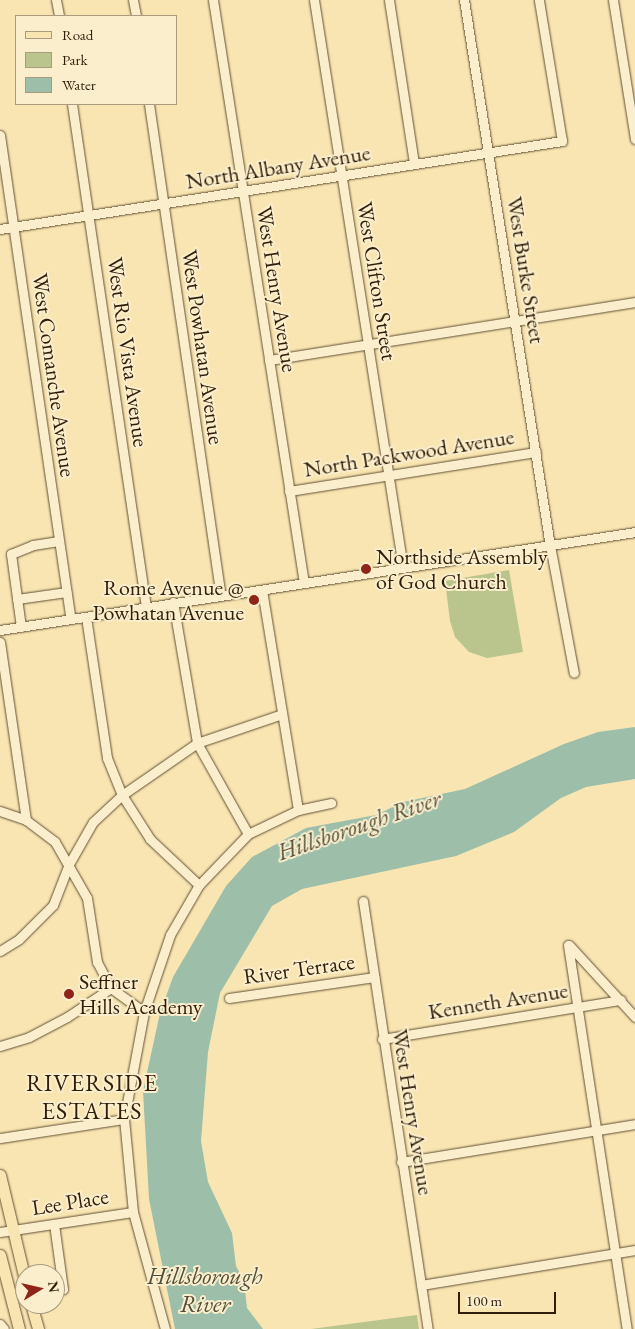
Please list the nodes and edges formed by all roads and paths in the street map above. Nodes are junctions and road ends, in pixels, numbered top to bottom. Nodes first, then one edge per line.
1 (56, 0) edge
2 (133, 0) edge
3 (213, 0) edge
4 (314, 0) edge
5 (389, 0) edge
6 (464, 0) edge
7 (539, 0) edge
8 (613, 0) edge
9 (58, 15) edge
10 (136, 15) edge
11 (72, 105) edge
12 (149, 105) edge
13 (0, 135) edge
14 (635, 139) edge
15 (488, 152) junction
16 (414, 164) junction
17 (342, 176) junction
18 (243, 191) junction
19 (164, 204) junction
20 (88, 216) junction
21 (13, 227) junction
22 (0, 230) edge
23 (635, 302) edge
24 (515, 320) junction
25 (368, 343) junction
26 (269, 360) junction
27 (536, 452) junction
28 (389, 474) junction
29 (289, 491) junction
30 (635, 532) edge
31 (58, 541) junction
32 (553, 545) junction
33 (403, 568) junction
34 (304, 583) junction
35 (262, 590) junction
36 (66, 592) junction
37 (221, 596) junction
38 (17, 599) junction
39 (173, 602) junction
40 (146, 607) junction
41 (86, 617) junction
42 (70, 619) junction
43 (21, 627) junction
44 (0, 630) edge
45 (0, 642) edge
46 (574, 673) dead end
47 (282, 714) junction
48 (197, 744) junction
49 (122, 795) junction
50 (331, 803) dead end
51 (298, 810) junction
52 (0, 811) edge
53 (26, 820) junction
54 (248, 834) junction
55 (69, 864) junction
56 (199, 885) junction
57 (363, 901) dead end
58 (0, 951) edge
59 (374, 977) junction
60 (111, 988) junction
61 (229, 998) dead end
62 (621, 1000) junction
63 (578, 1006) junction
64 (144, 1012) junction
65 (635, 1017) edge
66 (382, 1039) junction
67 (0, 1046) edge
68 (124, 1119) junction
69 (635, 1124) edge
70 (597, 1130) junction
71 (0, 1138) edge
72 (401, 1162) junction
73 (0, 1175) edge
74 (133, 1212) junction
75 (54, 1224) junction
76 (12, 1230) junction
77 (0, 1232) edge
78 (635, 1250) edge
79 (616, 1253) junction
80 (0, 1255) edge
81 (21, 1264) edge
82 (60, 1264) edge
83 (421, 1285) junction
84 (34, 1314) edge
85 (0, 1324) edge
86 (4, 1329) edge
87 (19, 1329) edge
88 (38, 1329) edge
89 (165, 1329) edge
90 (428, 1329) edge
91 (628, 1329) edge

1 - 9 street
2 - 10 street
3 - 18 street, West Henry Avenue
4 - 17 street, West Clifton Street
5 - 16 street
6 - 15 street, West Burke Street
7 - 15 street, North Albany Avenue
8 - 14 street
11 - 20 street, West Rio Vista Avenue
12 - 19 street, West Powhatan Avenue
13 - 21 street, West Comanche Avenue
15 - 16 street, North Albany Avenue
15 - 24 street, West Burke Street
16 - 17 street, North Albany Avenue
17 - 18 street, North Albany Avenue
17 - 25 street, West Clifton Street
18 - 19 street, North Albany Avenue
18 - 26 street, West Henry Avenue
19 - 20 street, North Albany Avenue
19 - 37 street, West Powhatan Avenue
20 - 21 street, North Albany Avenue
20 - 40 street, West Rio Vista Avenue
21 - 22 street, North Albany Avenue
21 - 31 street, West Comanche Avenue
23 - 24 street
24 - 25 street
24 - 27 street, West Burke Street
25 - 26 street
25 - 28 street, West Clifton Street
26 - 29 street, West Henry Avenue
27 - 28 street, North Packwood Avenue
27 - 32 street, West Burke Street
28 - 29 street, North Packwood Avenue
28 - 33 street, West Clifton Street
29 - 34 street, West Henry Avenue
30 - 32 street
31 - 36 street, West Comanche Avenue
31 - 38 street
32 - 33 street
32 - 46 street, West Burke Street
33 - 34 street
34 - 35 street
35 - 37 street
35 - 47 street
36 - 38 street
36 - 42 street, West Comanche Avenue
37 - 39 street
38 - 43 street
39 - 40 street
39 - 48 street
40 - 41 street
41 - 42 street
41 - 49 street
42 - 43 street
43 - 44 street
45 - 53 street
47 - 48 street
47 - 51 street
48 - 49 street
48 - 54 street
49 - 55 street
49 - 56 street
50 - 51 street
51 - 54 street
52 - 53 street
53 - 55 street
54 - 56 street
55 - 58 street
55 - 60 street
56 - 64 street
57 - 59 street, West Henry Avenue
59 - 61 street, River Terrace
59 - 66 street, West Henry Avenue
60 - 64 street
60 - 67 street
62 - 63 street, Kenneth Avenue
62 - 63 street
62 - 65 street
63 - 66 street, Kenneth Avenue
63 - 70 street
64 - 68 street
66 - 72 street, West Henry Avenue
68 - 71 street
68 - 74 street
69 - 70 street
70 - 72 street
70 - 79 street
72 - 83 street, West Henry Avenue
73 - 76 main road
74 - 75 street, Lee Place
74 - 89 street
75 - 76 street, Lee Place
75 - 82 street
76 - 77 street, Lee Place
76 - 81 main road
78 - 79 street
79 - 83 street
79 - 91 street
80 - 87 main road
83 - 90 street, West Henry Avenue
84 - 88 main road
85 - 86 street

